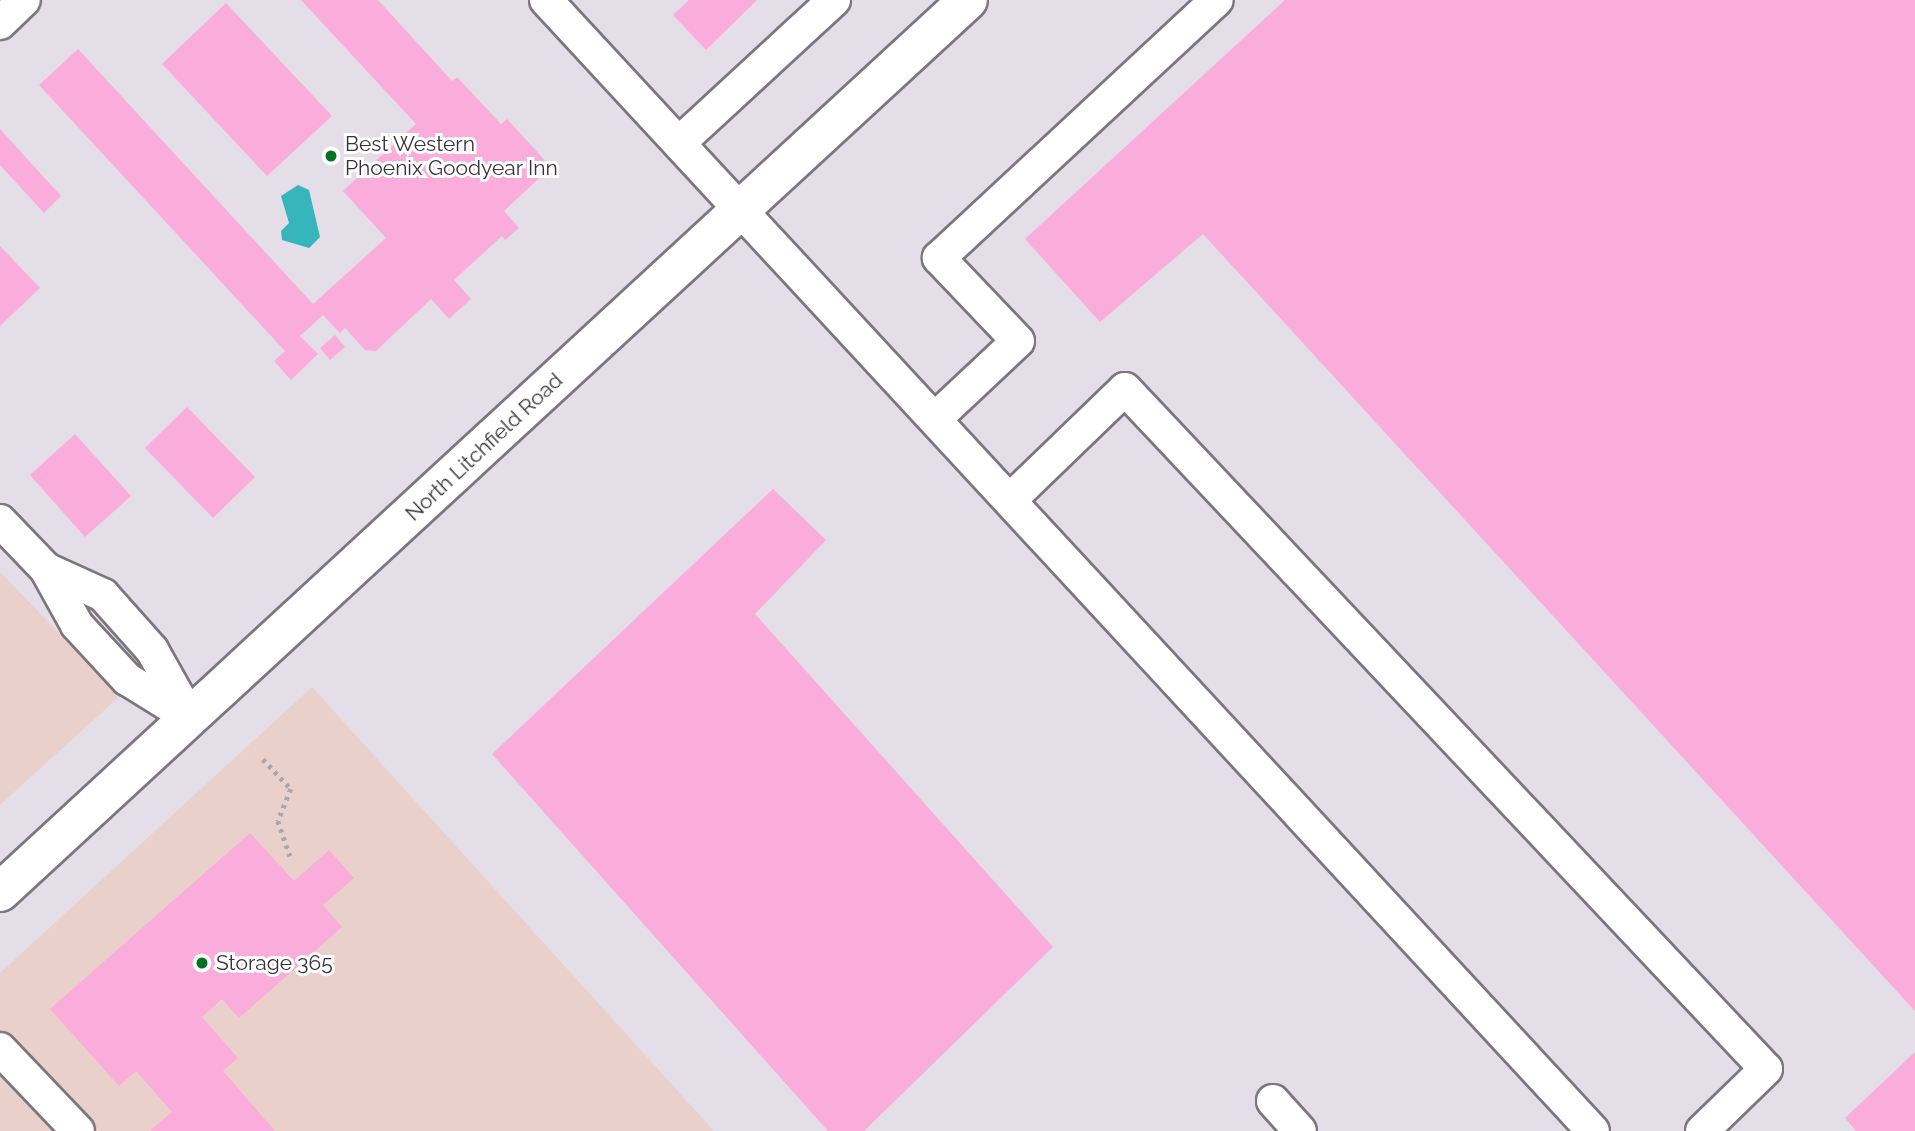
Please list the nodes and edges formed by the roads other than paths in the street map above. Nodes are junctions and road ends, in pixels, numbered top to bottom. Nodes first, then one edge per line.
1 (24, 0) edge
2 (546, 0) edge
3 (834, 0) edge
4 (968, 0) edge
5 (1217, 0) edge
6 (0, 23) edge
7 (680, 143) junction
8 (742, 208) junction
9 (936, 418) junction
10 (1011, 499) junction
11 (0, 522) edge
12 (190, 718) junction
13 (0, 892) edge
14 (0, 1049) edge
15 (1273, 1101) dead end
16 (78, 1131) edge
17 (1300, 1131) edge
18 (1593, 1131) edge
19 (1702, 1131) edge

1 - 6 street
2 - 7 street
3 - 7 street
4 - 8 main road, North Litchfield Road
5 - 9 street
7 - 8 street
8 - 9 street
8 - 12 main road, North Litchfield Road
9 - 10 street
10 - 18 street
10 - 19 street
11 - 12 street
12 - 13 main road, North Litchfield Road
14 - 16 street
15 - 17 street

